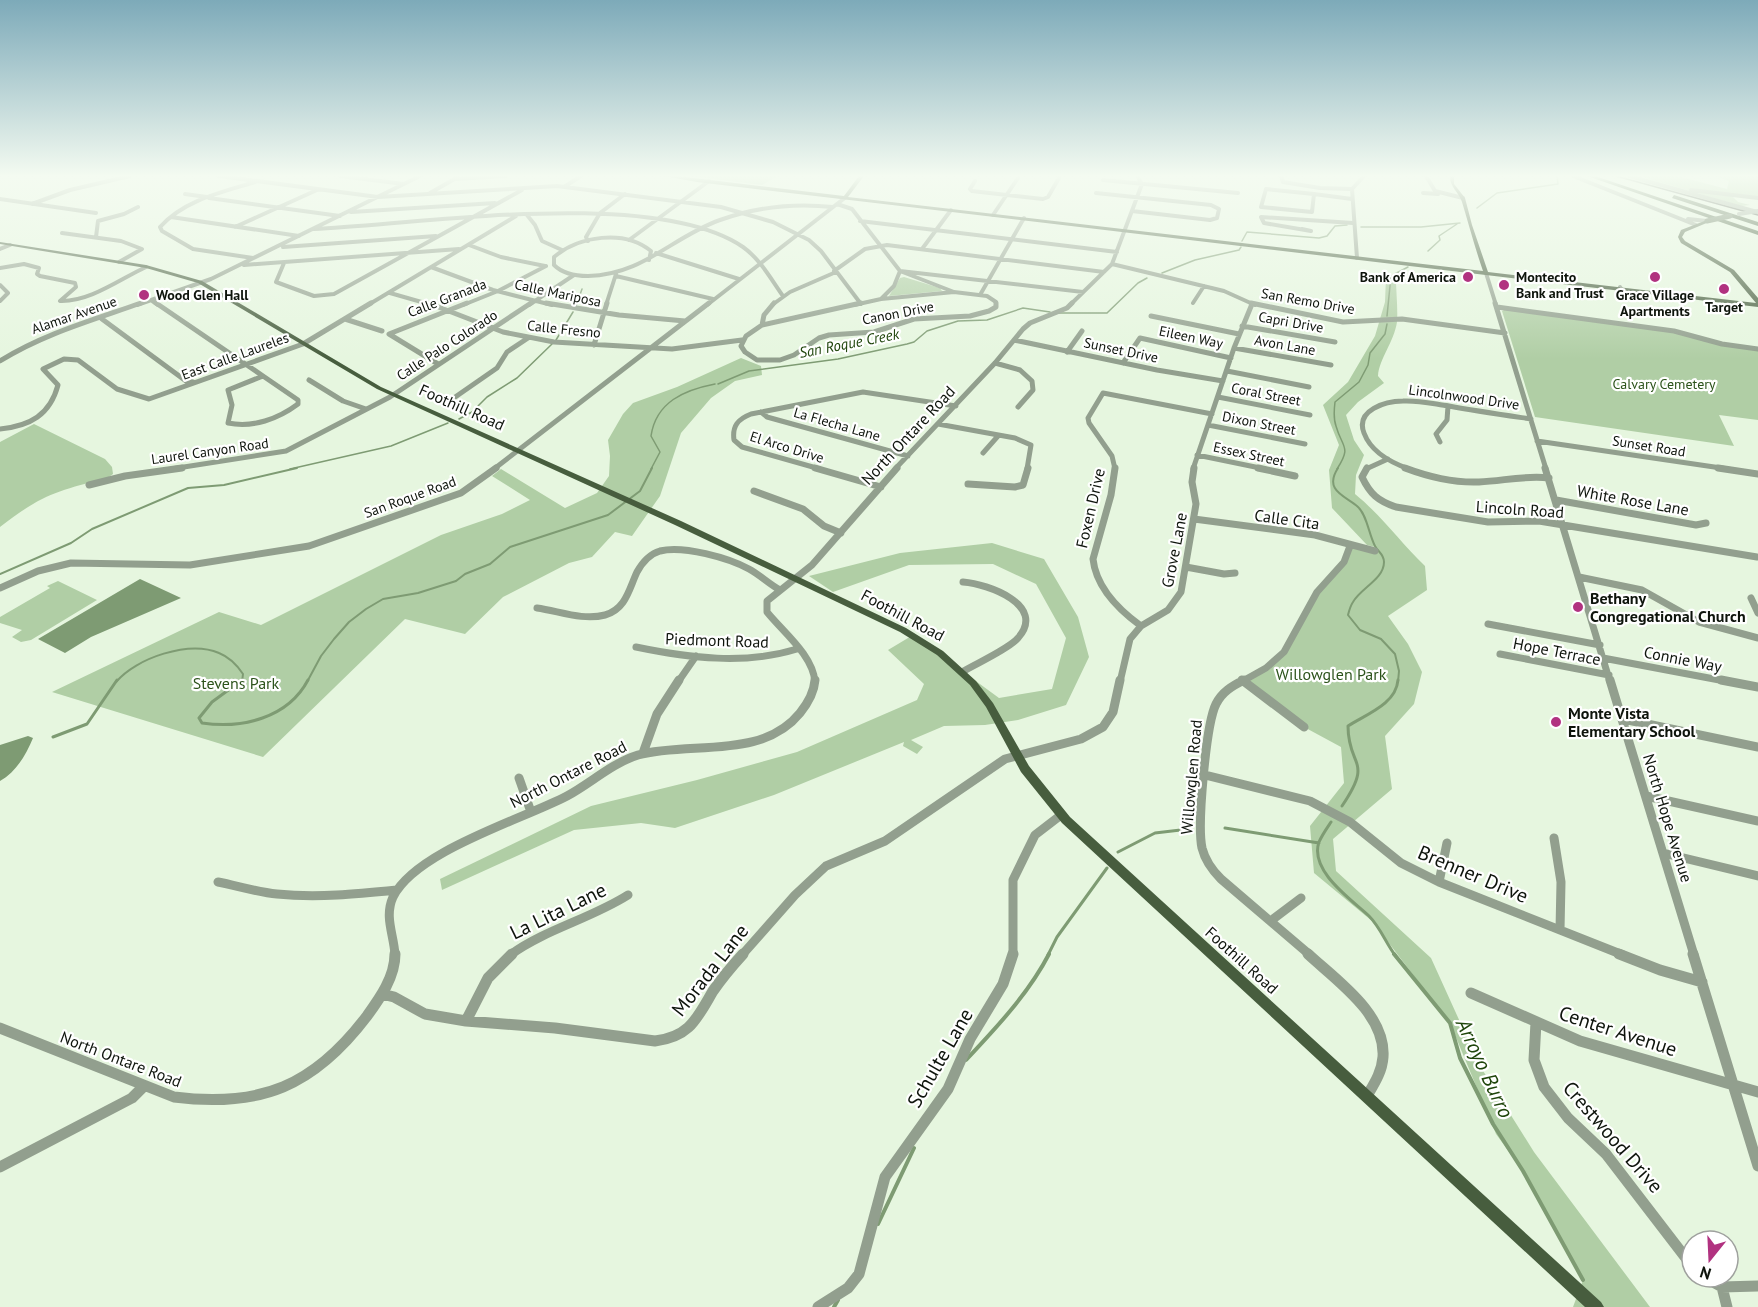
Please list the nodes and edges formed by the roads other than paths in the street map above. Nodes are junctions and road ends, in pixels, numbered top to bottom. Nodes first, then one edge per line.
1 (96, 237) edge
2 (173, 237) edge
3 (297, 237) edge
4 (424, 237) edge
5 (436, 237) edge
6 (481, 237) edge
7 (541, 237) edge
8 (587, 237) edge
9 (633, 237) edge
10 (686, 237) edge
11 (722, 237) edge
12 (795, 237) edge
13 (803, 237) edge
14 (873, 237) edge
15 (931, 237) edge
16 (996, 237) edge
17 (1122, 237) edge
18 (1185, 237) edge
19 (1354, 237) edge
20 (1474, 237) edge
21 (1682, 237) edge
22 (1013, 239) junction
23 (629, 240) junction
24 (588, 241) junction
25 (0, 243) edge
26 (469, 244) junction
27 (10, 245) junction
28 (879, 245) junction
29 (278, 247) junction
30 (0, 249) edge
31 (461, 249) junction
32 (922, 249) junction
33 (562, 250) junction
34 (651, 252) junction
35 (1117, 252) junction
36 (408, 253) junction
37 (659, 254) junction
38 (1357, 257) junction
39 (254, 259) junction
40 (1001, 259) junction
41 (649, 260) junction
42 (119, 262) junction
43 (284, 263) junction
44 (760, 263) junction
45 (1112, 264) junction
46 (554, 265) junction
47 (239, 266) junction
48 (546, 266) junction
49 (146, 267) junction
50 (432, 267) junction
51 (0, 268) edge
52 (900, 271) junction
53 (835, 272) junction
54 (1104, 272) junction
55 (1486, 272) junction
56 (574, 275) junction
57 (615, 275) junction
58 (739, 279) junction
59 (989, 280) junction
60 (202, 283) junction
61 (0, 285) edge
62 (1204, 286) junction
63 (1621, 288) junction
64 (498, 291) junction
65 (390, 292) junction
66 (954, 292) junction
67 (1083, 292) junction
68 (980, 295) junction
69 (783, 296) junction
70 (713, 299) junction
71 (881, 299) junction
72 (151, 300) junction
73 (1628, 300) dead end
74 (0, 301) edge
75 (533, 302) junction
76 (1194, 303) dead end
77 (1758, 303) edge
78 (861, 304) junction
79 (1252, 304) junction
80 (1497, 307) junction
81 (450, 312) junction
82 (604, 315) junction
83 (1151, 316) dead end
84 (102, 319) junction
85 (345, 319) junction
86 (685, 321) junction
87 (762, 325) junction
88 (1242, 326) junction
89 (494, 328) junction
90 (382, 331) dead end
91 (1083, 332) dead end
92 (1504, 333) junction
93 (1239, 334) junction
94 (528, 338) junction
95 (742, 340) junction
96 (1014, 340) junction
97 (1335, 342) dead end
98 (303, 344) junction
99 (594, 345) junction
100 (649, 348) junction
101 (1234, 348) junction
102 (1758, 349) edge
103 (1067, 352) junction
104 (1231, 358) junction
105 (0, 361) edge
106 (996, 363) junction
107 (1123, 363) junction
108 (246, 364) junction
109 (438, 364) junction
110 (1331, 365) dead end
111 (1227, 372) junction
112 (263, 376) junction
113 (309, 380) dead end
114 (1223, 381) junction
115 (194, 382) junction
116 (1309, 387) dead end
117 (393, 394) junction
118 (1218, 398) junction
119 (448, 402) dead end
120 (956, 406) junction
121 (1448, 406) junction
122 (1018, 407) dead end
123 (366, 409) junction
124 (761, 412) junction
125 (1212, 414) junction
126 (1310, 415) dead end
127 (1531, 419) junction
128 (938, 423) junction
129 (1208, 425) junction
130 (0, 429) edge
131 (998, 435) junction
132 (1537, 441) junction
133 (1440, 442) dead end
134 (1305, 444) dead end
135 (518, 451) junction
136 (984, 453) dead end
137 (1197, 455) junction
138 (908, 456) junction
139 (1388, 459) junction
140 (1758, 474) edge
141 (1295, 476) dead end
142 (1549, 478) junction
143 (968, 483) dead end
144 (89, 484) dead end
145 (881, 487) junction
146 (754, 490) dead end
147 (1556, 500) junction
148 (1194, 519) junction
149 (1563, 524) junction
150 (1706, 524) dead end
151 (841, 533) junction
152 (1350, 546) junction
153 (1375, 551) dead end
154 (1757, 557) edge
155 (1186, 567) junction
156 (1235, 573) dead end
157 (1579, 577) junction
158 (794, 578) junction
159 (963, 582) dead end
160 (0, 588) edge
161 (780, 590) junction
162 (1751, 598) dead end
163 (537, 608) dead end
164 (1758, 613) edge
165 (1488, 624) dead end
166 (1141, 626) junction
167 (1758, 638) edge
168 (1600, 645) junction
169 (636, 647) dead end
170 (797, 649) junction
171 (1500, 654) dead end
172 (696, 656) junction
173 (1603, 658) junction
174 (963, 672) junction
175 (1609, 675) junction
176 (1242, 680) junction
177 (1758, 687) edge
178 (1623, 719) junction
179 (1304, 727) dead end
180 (1758, 747) edge
181 (643, 753) junction
182 (1016, 755) junction
183 (1205, 775) junction
184 (519, 778) dead end
185 (1646, 796) junction
186 (531, 812) junction
187 (1061, 815) junction
188 (1758, 821) edge
189 (1554, 838) dead end
190 (1447, 843) dead end
191 (1663, 853) junction
192 (1758, 876) edge
193 (218, 882) dead end
194 (1439, 882) junction
195 (397, 890) junction
196 (628, 895) dead end
197 (1301, 898) dead end
198 (1272, 920) junction
199 (1560, 930) junction
200 (1702, 982) junction
201 (1471, 993) dead end
202 (382, 994) junction
203 (466, 1022) junction
204 (1536, 1022) junction
205 (0, 1028) edge
206 (1734, 1085) junction
207 (144, 1086) junction
208 (1758, 1092) edge
209 (1367, 1096) junction
210 (1758, 1166) edge
211 (0, 1167) edge
212 (1680, 1250) edge
213 (1740, 1286) edge
214 (1758, 1286) edge
215 (1722, 1289) edge
216 (818, 1307) edge
217 (1596, 1307) edge
218 (1727, 1307) edge

1 - 42 street
2 - 39 street
3 - 29 street, Alamar Avenue
4 - 29 street
5 - 36 street
6 - 26 street, East Calle Laureles
7 - 33 street
8 - 24 street
9 - 23 street
10 - 37 street
11 - 44 street
12 - 44 street, San Roque Road
13 - 53 street
14 - 28 street, Canon Drive
15 - 32 street
16 - 22 street
17 - 35 street, North Ontare Road
18 - 38 main road
19 - 38 street
20 - 55 main road
21 - 77 main road
22 - 35 street
22 - 40 street
23 - 24 street
23 - 34 street
24 - 33 street
25 - 27 main road, Foothill Road
26 - 31 street, East Calle Laureles
26 - 48 street
27 - 30 street
27 - 42 main road, Foothill Road
28 - 32 street
28 - 52 street, Canon Drive
28 - 53 street
29 - 39 street, Alamar Avenue
31 - 36 street
31 - 50 street, East Calle Laureles
32 - 40 street
33 - 46 street
34 - 37 street
34 - 41 street
35 - 45 street, North Ontare Road
36 - 43 street
36 - 43 street
37 - 41 street
37 - 58 street
38 - 55 main road
39 - 47 street, Alamar Avenue
40 - 54 street
40 - 59 street
41 - 57 street
42 - 49 main road, Foothill Road
43 - 47 street
44 - 58 street, San Roque Road
44 - 69 street
45 - 54 street, North Ontare Road
45 - 62 street, San Remo Drive
46 - 48 street
46 - 56 street
47 - 60 street, Alamar Avenue
48 - 64 street, Calle Granada
49 - 51 street
49 - 60 main road, Foothill Road
50 - 64 street, Calle Mariposa
50 - 65 street, East Calle Laureles
52 - 59 street
52 - 66 street, Canon Drive
52 - 71 street, Canon Drive
53 - 69 street
53 - 78 street
54 - 67 street, North Ontare Road
55 - 63 main road
55 - 80 street, North Hope Avenue
56 - 57 street
56 - 75 street, Calle Palo Colorado
57 - 70 street
57 - 82 street
58 - 70 street, San Roque Road
59 - 67 street
59 - 68 street
60 - 72 street, Alamar Avenue
60 - 98 main road, Foothill Road
61 - 74 street
62 - 76 street
62 - 79 street, San Remo Drive
63 - 73 street
63 - 77 main road
64 - 75 street, Calle Mariposa
64 - 81 street, Calle Granada
65 - 81 street, Calle Fresno
65 - 85 street, East Calle Laureles
66 - 68 street, Canon Drive
66 - 71 street, Canon Drive
67 - 96 street, North Ontare Road
68 - 95 street, Canon Drive
69 - 87 street
70 - 86 street, San Roque Road
71 - 78 street, Canon Drive
72 - 84 street, Alamar Avenue
72 - 108 street
75 - 82 street, Calle Mariposa
75 - 89 street, Calle Palo Colorado
78 - 87 street, Canon Drive
79 - 88 street, Grove Lane
79 - 92 street, San Remo Drive
80 - 92 street, North Hope Avenue
80 - 102 street
81 - 89 street, Calle Fresno
81 - 109 street, Calle Granada
82 - 86 street, Calle Mariposa
82 - 99 street
83 - 93 street, Capri Drive
84 - 105 street, Alamar Avenue
84 - 115 street
85 - 90 street
85 - 98 street, East Calle Laureles
86 - 100 street, San Roque Road
87 - 95 street, Canon Drive
88 - 93 street, Grove Lane
88 - 97 street, Capri Drive
89 - 94 street, Calle Fresno
89 - 109 street, Calle Palo Colorado
91 - 103 street
92 - 127 street, North Hope Avenue
93 - 101 street, Grove Lane
94 - 99 street, Calle Fresno
94 - 119 street
95 - 100 street, Calle Fresno
96 - 103 street, Sunset Drive
96 - 106 street, North Ontare Road
98 - 108 street, East Calle Laureles
98 - 117 main road, Foothill Road
99 - 100 street, Calle Fresno
100 - 135 street, San Roque Road
101 - 104 street, Grove Lane
101 - 110 street, Avon Lane
103 - 107 street, Sunset Drive
104 - 107 street, Eileen Way
104 - 111 street, Grove Lane
106 - 120 street, North Ontare Road
106 - 122 street
107 - 114 street, Sunset Drive
108 - 112 street
108 - 115 street, East Calle Laureles
109 - 117 street, Calle Palo Colorado
111 - 114 street, Grove Lane
111 - 116 street
112 - 112 street
113 - 123 street
114 - 118 street, Grove Lane
115 - 130 street, East Calle Laureles
117 - 123 street, Laurel Canyon Road
117 - 135 main road, Foothill Road
118 - 125 street, Grove Lane
118 - 126 street, Coral Street
120 - 124 street
120 - 128 street, North Ontare Road
121 - 127 street, Lincolnwood Drive
121 - 133 street
121 - 139 street, Lincolnwood Drive
123 - 144 street, Laurel Canyon Road
124 - 138 street, La Flecha Lane
124 - 145 street, El Arco Drive
125 - 129 street, Grove Lane
125 - 166 street, Foxen Drive
127 - 132 street, North Hope Avenue
128 - 131 street
128 - 138 street, North Ontare Road
129 - 134 street, Dixon Street
129 - 137 street, Grove Lane
131 - 136 street
131 - 143 street
132 - 140 street, Sunset Road
132 - 142 street, North Hope Avenue
135 - 158 main road, Foothill Road
135 - 160 street, San Roque Road
137 - 141 street, Essex Street
137 - 148 street, Grove Lane
138 - 145 street, North Ontare Road
139 - 142 street, Lincolnwood Drive
139 - 149 street, Lincoln Road
142 - 147 street, North Hope Avenue
145 - 151 street, North Ontare Road
146 - 151 street
147 - 149 street, North Hope Avenue
147 - 150 street, White Rose Lane
148 - 152 street, Calle Cita
148 - 155 street, Grove Lane
149 - 154 street, Lincoln Road
149 - 157 street, North Hope Avenue
151 - 158 street, North Ontare Road
152 - 153 street, Calle Cita
152 - 176 street, Willowglen Road
155 - 156 street
155 - 166 street, Grove Lane
157 - 167 street
157 - 168 street, North Hope Avenue
158 - 161 street, North Ontare Road
158 - 174 main road, Foothill Road
159 - 174 street
161 - 163 street
161 - 170 street, North Ontare Road
162 - 164 street
165 - 168 street
166 - 182 street, Grove Lane
168 - 173 street, North Hope Avenue
169 - 172 street, Piedmont Road
170 - 172 street, Piedmont Road
170 - 181 street, North Ontare Road
171 - 175 street, Hope Terrace
172 - 181 street
173 - 175 street, North Hope Avenue
173 - 177 street, Connie Way
174 - 182 main road, Foothill Road
175 - 178 street, North Hope Avenue
176 - 179 street
176 - 183 street, Willowglen Road
178 - 180 street
178 - 185 street, North Hope Avenue
181 - 186 street, North Ontare Road
182 - 187 main road, Foothill Road
182 - 203 street, Morada Lane
183 - 194 street, Brenner Drive
183 - 198 street, Willowglen Road
184 - 186 street
185 - 188 street
185 - 191 street, North Hope Avenue
186 - 195 street, North Ontare Road
187 - 209 main road, Foothill Road
187 - 216 street, Schulte Lane
189 - 199 street
190 - 194 street
191 - 192 street
191 - 200 street, North Hope Avenue
193 - 195 street
194 - 199 street, Brenner Drive
195 - 202 street, North Ontare Road
196 - 203 street, La Lita Lane
197 - 198 street
198 - 209 street, Willowglen Road
199 - 200 street, Brenner Drive
200 - 206 street, North Hope Avenue
201 - 204 street, Center Avenue
202 - 203 street, Morada Lane
202 - 207 street, North Ontare Road
204 - 206 street, Center Avenue
204 - 212 street, Crestwood Drive
205 - 207 street, North Ontare Road
206 - 208 street, Center Avenue
206 - 210 street, North Hope Avenue
207 - 211 street
209 - 217 main road, Foothill Road
213 - 214 street
215 - 218 street

